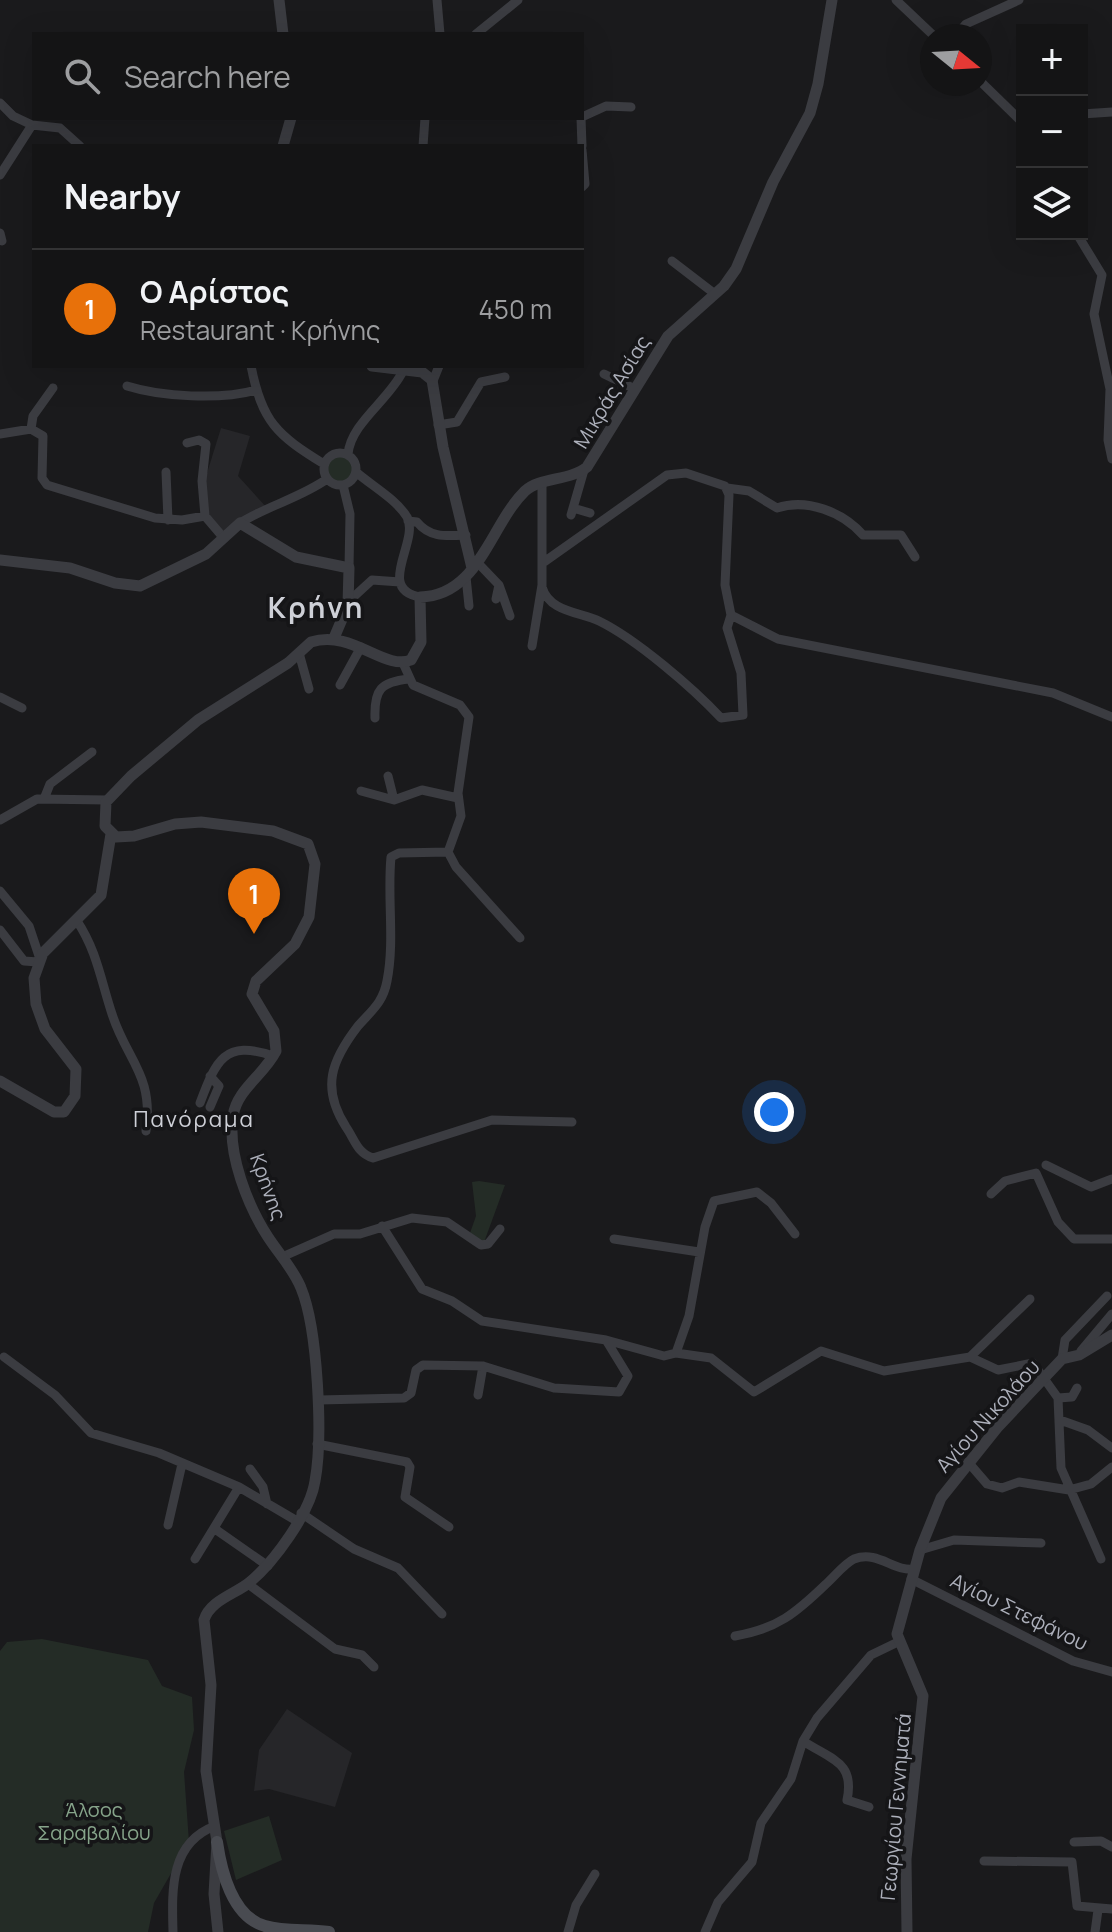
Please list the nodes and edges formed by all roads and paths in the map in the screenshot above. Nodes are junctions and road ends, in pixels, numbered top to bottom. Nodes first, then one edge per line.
1 (279, 0) edge
2 (437, 0) edge
3 (518, 0) edge
4 (832, 0) edge
5 (896, 0) edge
6 (1019, 0) edge
7 (921, 24) edge
8 (966, 24) edge
9 (283, 32) edge
10 (440, 32) edge
11 (478, 32) edge
12 (992, 93) edge
13 (0, 103) edge
14 (631, 107) dead end
15 (1112, 112) edge
16 (1088, 114) edge
17 (1016, 116) edge
18 (584, 117) edge
19 (290, 120) edge
20 (425, 120) edge
21 (581, 120) edge
22 (32, 125) junction
23 (78, 144) edge
24 (284, 144) edge
25 (423, 144) edge
26 (582, 144) edge
27 (0, 175) edge
28 (1081, 240) edge
29 (672, 261) dead end
30 (1107, 275) edge
31 (715, 294) junction
32 (251, 368) edge
33 (384, 368) edge
34 (438, 368) edge
35 (403, 371) junction
36 (604, 374) dead end
37 (505, 377) dead end
38 (433, 381) junction
39 (127, 386) dead end
40 (53, 388) dead end
41 (633, 388) junction
42 (256, 390) junction
43 (438, 425) junction
44 (31, 429) junction
45 (0, 434) edge
46 (187, 443) dead end
47 (348, 454) junction
48 (1112, 459) edge
49 (324, 464) junction
50 (584, 470) junction
51 (166, 472) dead end
52 (356, 472) junction
53 (327, 479) junction
54 (343, 485) junction
55 (542, 485) junction
56 (727, 488) junction
57 (590, 513) dead end
58 (205, 516) junction
59 (168, 520) junction
60 (408, 521) junction
61 (240, 523) junction
62 (466, 535) junction
63 (222, 536) junction
64 (915, 557) dead end
65 (0, 560) edge
66 (544, 562) junction
67 (349, 568) junction
68 (472, 569) junction
69 (400, 582) junction
70 (543, 582) junction
71 (499, 585) junction
72 (420, 597) junction
73 (496, 599) dead end
74 (348, 602) junction
75 (469, 606) dead end
76 (731, 615) junction
77 (510, 616) dead end
78 (334, 638) junction
79 (532, 646) dead end
80 (361, 647) junction
81 (299, 653) junction
82 (403, 663) junction
83 (409, 679) junction
84 (340, 685) dead end
85 (309, 689) dead end
86 (0, 697) edge
87 (22, 708) dead end
88 (1112, 717) edge
89 (375, 718) dead end
90 (92, 752) dead end
91 (388, 776) dead end
92 (361, 791) dead end
93 (458, 798) junction
94 (44, 799) junction
95 (107, 800) junction
96 (394, 800) junction
97 (0, 820) edge
98 (111, 834) junction
99 (448, 852) junction
100 (0, 891) edge
101 (77, 921) junction
102 (0, 930) edge
103 (520, 938) dead end
104 (39, 960) junction
105 (273, 1056) junction
106 (0, 1081) edge
107 (205, 1105) dead end
108 (572, 1122) dead end
109 (146, 1131) dead end
110 (1046, 1165) dead end
111 (1112, 1179) edge
112 (991, 1194) dead end
113 (382, 1226) junction
114 (500, 1229) dead end
115 (795, 1234) dead end
116 (614, 1239) dead end
117 (1112, 1239) edge
118 (699, 1252) junction
119 (282, 1257) junction
120 (1107, 1296) dead end
121 (1030, 1299) dead end
122 (1112, 1314) edge
123 (1112, 1335) edge
124 (606, 1340) junction
125 (676, 1353) junction
126 (1079, 1355) junction
127 (4, 1357) dead end
128 (970, 1357) junction
129 (1062, 1359) junction
130 (483, 1366) junction
131 (1043, 1382) junction
132 (1077, 1388) dead end
133 (478, 1395) dead end
134 (1058, 1398) junction
135 (319, 1400) junction
136 (1060, 1420) junction
137 (317, 1444) junction
138 (1112, 1448) edge
139 (968, 1462) junction
140 (182, 1464) junction
141 (1112, 1467) edge
142 (250, 1469) dead end
143 (239, 1487) junction
144 (1069, 1490) junction
145 (267, 1504) junction
146 (299, 1517) junction
147 (168, 1525) dead end
148 (449, 1527) dead end
149 (215, 1529) junction
150 (1041, 1543) dead end
151 (920, 1550) junction
152 (195, 1559) dead end
153 (1101, 1559) dead end
154 (268, 1566) junction
155 (913, 1574) junction
156 (248, 1584) junction
157 (442, 1614) dead end
158 (735, 1636) dead end
159 (898, 1642) junction
160 (374, 1667) dead end
161 (1112, 1672) edge
162 (803, 1741) junction
163 (869, 1807) dead end
164 (215, 1826) junction
165 (217, 1842) junction
166 (1074, 1842) dead end
167 (1112, 1847) edge
168 (984, 1861) dead end
169 (595, 1874) dead end
170 (1112, 1909) edge
171 (1098, 1910) junction
172 (274, 1930) edge
173 (173, 1932) edge
174 (218, 1932) edge
175 (329, 1932) edge
176 (568, 1932) edge
177 (705, 1932) edge
178 (907, 1932) edge
179 (1095, 1932) edge

1 - 9 street
2 - 10 street
3 - 11 street
4 - 31 street, Μικράς Ασίας
5 - 7 street
6 - 8 street
12 - 17 street
13 - 22 street
14 - 18 street
15 - 16 street
19 - 24 street
20 - 25 street
21 - 26 street
22 - 23 street
22 - 27 street
28 - 30 street
29 - 31 street
30 - 48 street
31 - 41 street, Μικράς Ασίας
32 - 42 street
33 - 35 street
34 - 38 street
35 - 38 street
35 - 47 street
36 - 41 street
37 - 43 street
38 - 43 street
39 - 42 street
40 - 44 street
41 - 50 street, Μικράς Ασίας
42 - 49 street
43 - 62 street
44 - 45 street
44 - 59 street
46 - 58 street
47 - 49 street
47 - 52 street
49 - 53 street
50 - 55 street, Μικράς Ασίας
50 - 57 street
51 - 59 street
52 - 54 street
52 - 60 street
53 - 54 street
53 - 61 street
54 - 67 street
55 - 66 street
55 - 68 street, Μικράς Ασίας
56 - 64 street
56 - 66 street
56 - 76 street
58 - 59 street
58 - 63 street
60 - 62 street
60 - 69 street
61 - 63 street
61 - 67 street
62 - 68 street
63 - 65 street
66 - 70 street
67 - 74 street
68 - 71 street
68 - 72 street, Μικράς Ασίας
68 - 75 street
69 - 72 street
69 - 74 street
70 - 76 street
70 - 79 street
71 - 73 street
71 - 77 street
72 - 82 street
74 - 78 street
76 - 88 street
78 - 80 street
78 - 81 street
80 - 82 street
80 - 84 street
81 - 85 street
81 - 95 street
82 - 83 street
83 - 89 street
83 - 93 street
86 - 87 street
90 - 94 street
91 - 96 street
92 - 96 street
93 - 96 street
93 - 99 street
94 - 95 street
94 - 97 street
95 - 98 street
98 - 101 street
98 - 105 street
99 - 103 street
99 - 108 street
100 - 104 street
101 - 104 street
101 - 109 street
102 - 104 street
104 - 106 street
105 - 107 street
105 - 119 street, Κρήνης
110 - 111 street
112 - 117 street
113 - 114 street
113 - 119 street
113 - 124 street
115 - 118 street
116 - 118 street
118 - 125 street
119 - 135 street, Κρήνης
120 - 129 street
121 - 128 street
122 - 126 street
123 - 126 street, Αγίου Νικολάου
124 - 125 street
124 - 130 street
125 - 128 street
126 - 129 street, Αγίου Νικολάου
127 - 140 street
128 - 131 street
129 - 131 street, Αγίου Νικολάου
130 - 133 street
130 - 135 street
131 - 134 street
131 - 139 street, Αγίου Νικολάου
132 - 134 street
134 - 136 street
135 - 137 street, Κρήνης
136 - 138 street
136 - 144 street
137 - 146 street, Κρήνης
137 - 148 street
139 - 144 street
139 - 151 street, Αγίου Νικολάου
140 - 143 street
140 - 147 street
141 - 144 street
142 - 145 street
143 - 145 street
143 - 149 street
144 - 153 street
145 - 146 street
146 - 154 street, Κρήνης
146 - 157 street
149 - 152 street
149 - 154 street
150 - 151 street
151 - 155 street, Αγίου Νικολάου
154 - 156 street, Κρήνης
155 - 158 street, Αγίου Στεφάνου
155 - 159 street, Αγίου Νικολάου
155 - 161 street, Αγίου Στεφάνου
156 - 160 street
156 - 164 street, Κρήνης
159 - 162 street
159 - 178 street, Γεωργίου Γεννηματά
162 - 163 street
162 - 177 street
164 - 165 street
164 - 173 street
165 - 172 main road
165 - 174 street
166 - 167 street
168 - 171 street
169 - 176 street
170 - 171 street
171 - 179 street
172 - 175 main road

